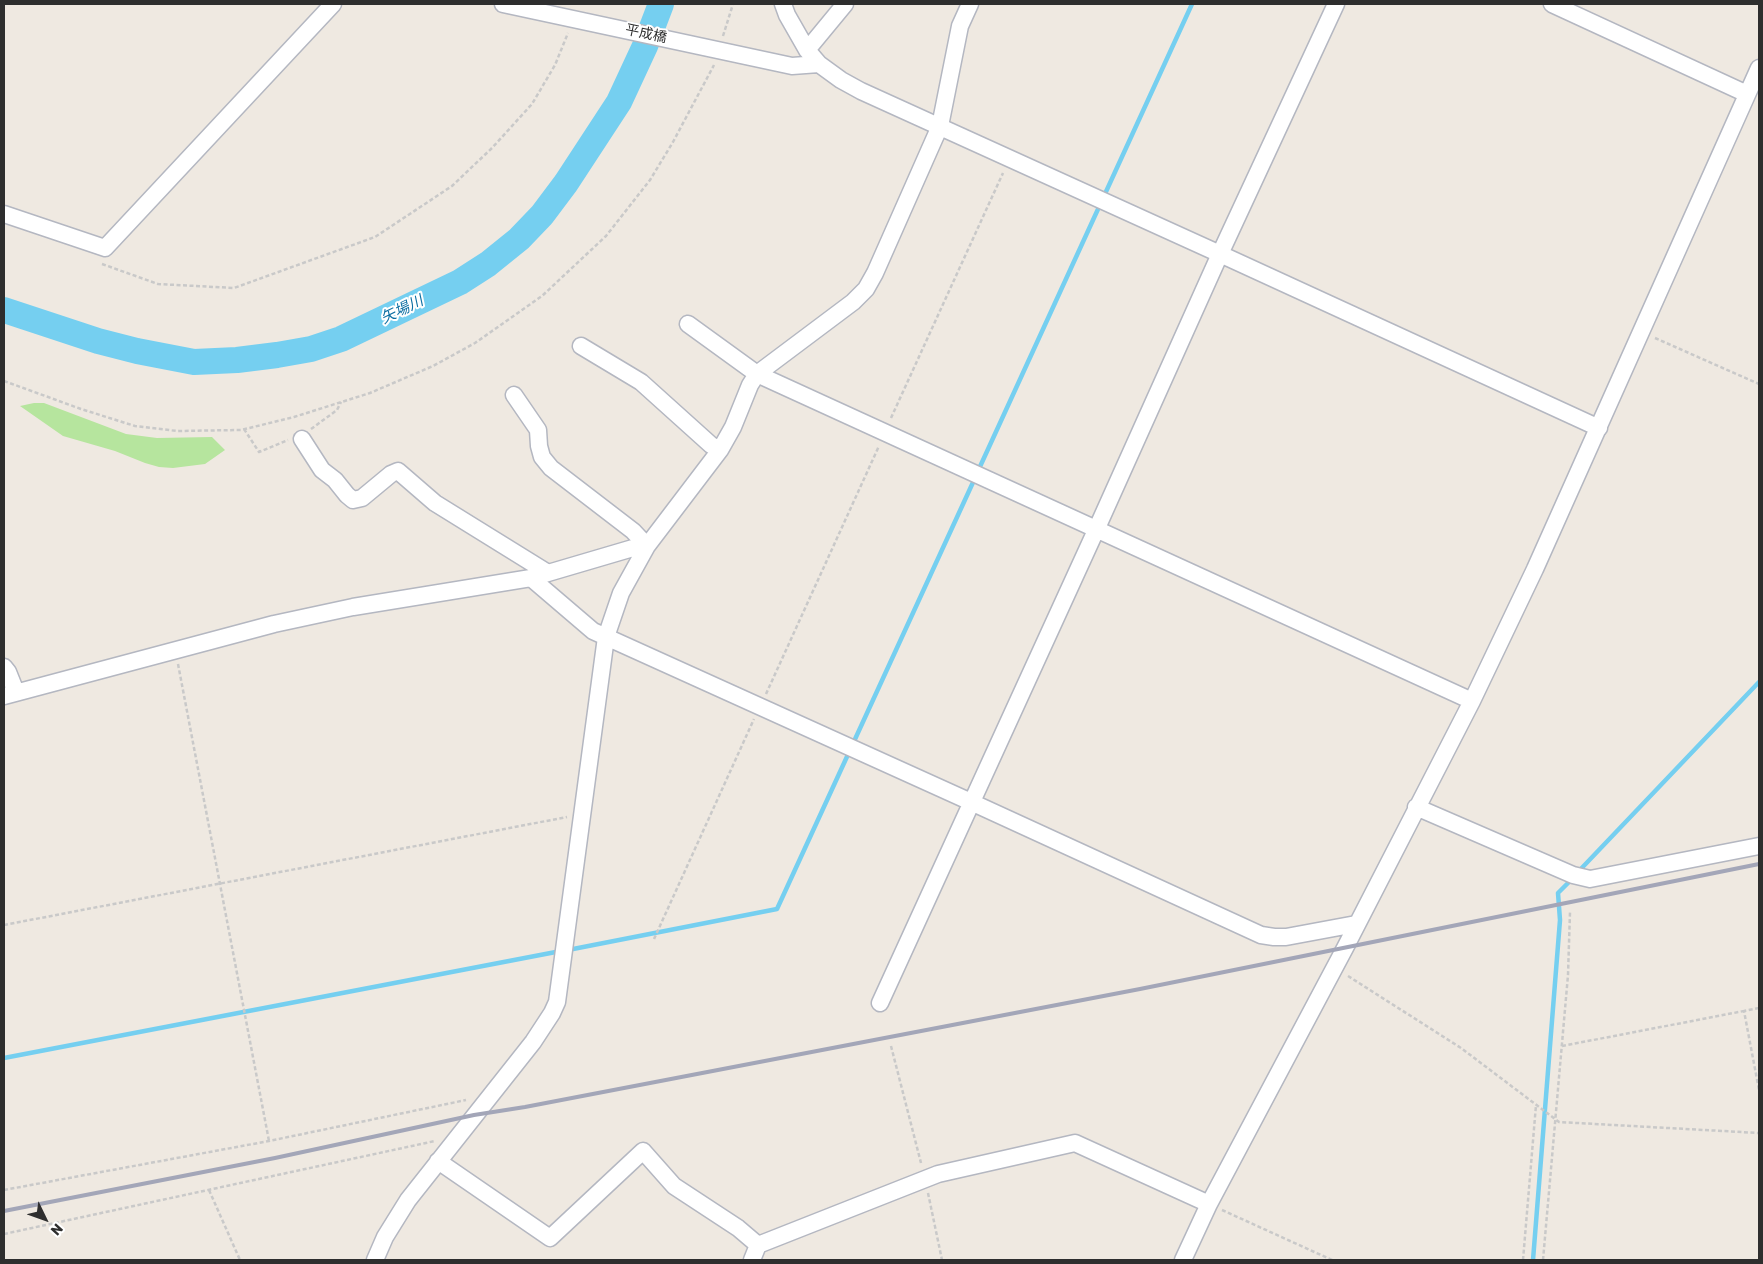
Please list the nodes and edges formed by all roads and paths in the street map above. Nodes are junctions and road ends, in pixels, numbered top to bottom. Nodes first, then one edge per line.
1 (333, 4) edge
2 (503, 4) edge
3 (733, 4) edge
4 (783, 4) edge
5 (845, 4) edge
6 (970, 4) edge
7 (1336, 4) edge
8 (1552, 4) edge
9 (575, 25) junction
10 (717, 44) junction
11 (807, 50) junction
12 (819, 64) junction
13 (1759, 68) edge
14 (712, 72) dead end
15 (1747, 94) junction
16 (940, 126) junction
17 (1010, 158) junction
18 (4, 214) edge
19 (1220, 254) junction
20 (100, 263) dead end
21 (688, 324) dead end
22 (1642, 333) junction
23 (581, 346) dead end
24 (757, 374) junction
25 (4, 381) edge
26 (1759, 384) edge
27 (514, 395) dead end
28 (1599, 428) junction
29 (244, 429) junction
30 (885, 432) junction
31 (302, 439) dead end
32 (720, 450) junction
33 (259, 452) dead end
34 (1097, 528) junction
35 (647, 546) junction
36 (548, 573) junction
37 (531, 578) junction
38 (606, 637) junction
39 (176, 650) junction
40 (4, 667) edge
41 (10, 694) edge
42 (1472, 701) junction
43 (760, 706) junction
44 (971, 802) junction
45 (1416, 807) junction
46 (584, 814) junction
47 (1759, 846) edge
48 (221, 884) junction
49 (1570, 912) dead end
50 (1356, 924) junction
51 (4, 926) edge
52 (654, 939) dead end
53 (1334, 967) junction
54 (880, 1003) dead end
55 (1759, 1008) edge
56 (1744, 1011) junction
57 (891, 1046) dead end
58 (1562, 1046) junction
59 (1759, 1090) edge
60 (485, 1102) junction
61 (1536, 1105) junction
62 (1759, 1133) edge
63 (457, 1137) junction
64 (269, 1141) junction
65 (438, 1162) junction
66 (926, 1179) junction
67 (4, 1190) edge
68 (209, 1190) junction
69 (1209, 1204) junction
70 (4, 1234) edge
71 (758, 1244) junction
72 (240, 1260) edge
73 (375, 1260) edge
74 (752, 1260) edge
75 (942, 1260) edge
76 (1183, 1260) edge
77 (1332, 1260) edge
78 (1523, 1260) edge
79 (1543, 1260) edge

1 - 18 street
2 - 9 street, 平成橋
3 - 10 path
4 - 11 street
5 - 11 street
6 - 16 street
7 - 19 street
8 - 15 street
9 - 10 street, 平成橋
9 - 20 path
10 - 12 street, 平成橋
11 - 12 street
12 - 16 street
13 - 15 street
14 - 29 path
15 - 22 street
16 - 17 street
16 - 24 street
17 - 19 street
17 - 30 path
19 - 28 street
19 - 34 street
21 - 24 street
22 - 26 path
22 - 28 street
23 - 32 street
24 - 30 street
24 - 32 street
25 - 29 path
27 - 35 street
28 - 42 street
29 - 33 path
30 - 34 street
30 - 43 path
31 - 36 street
32 - 35 street
34 - 42 street
34 - 44 street
35 - 36 street
35 - 38 street
36 - 37 street
37 - 38 street
37 - 39 street
38 - 43 street
38 - 46 street
39 - 41 street
39 - 48 path
40 - 41 street
42 - 45 street
43 - 44 street
43 - 52 path
44 - 50 street
44 - 54 street
45 - 47 street
45 - 50 street
46 - 48 path
46 - 60 street
48 - 51 path
48 - 64 path
49 - 58 path
50 - 53 street
53 - 61 path
53 - 69 street
55 - 56 path
56 - 58 path
56 - 59 path
57 - 66 path
58 - 79 path
60 - 63 street
60 - 64 path
61 - 62 path
61 - 78 path
63 - 65 street
63 - 68 path
64 - 67 path
65 - 71 street
65 - 73 street
66 - 69 street
66 - 71 street
66 - 75 path
68 - 70 path
68 - 72 path
69 - 76 street
69 - 77 path
71 - 74 street

